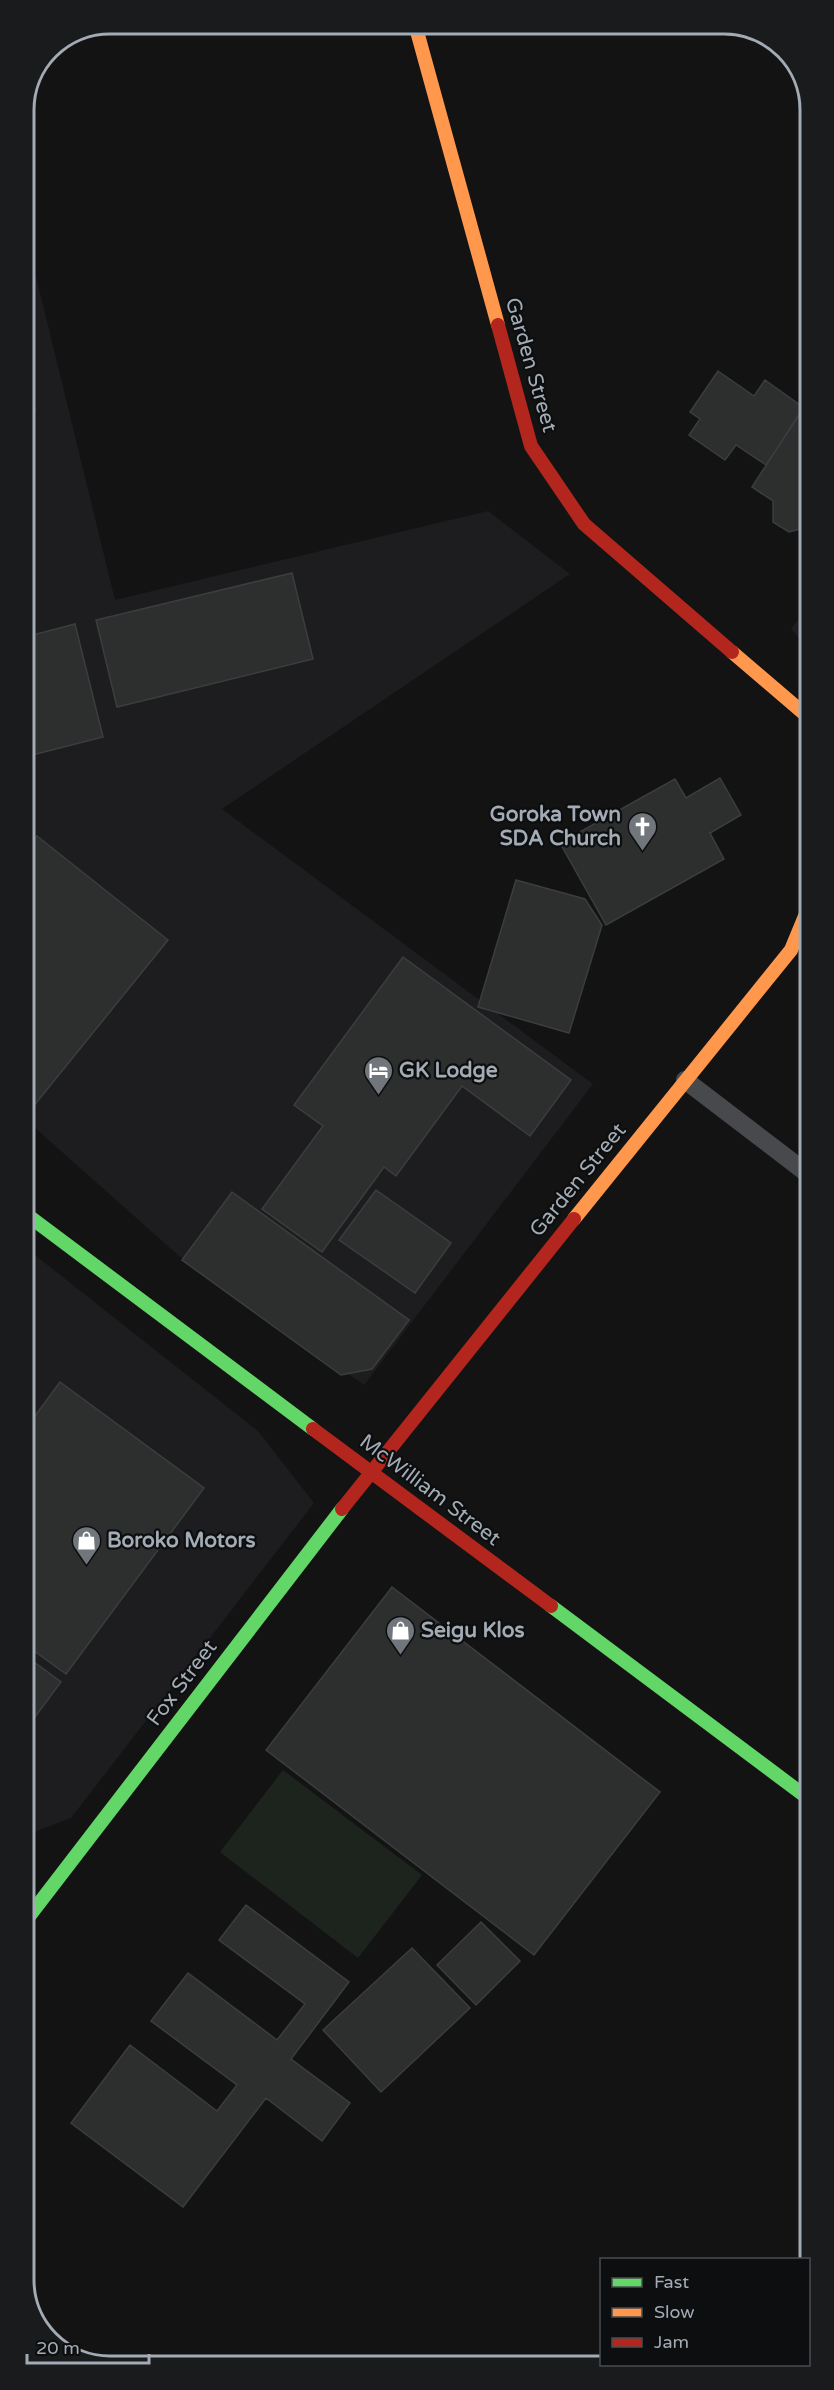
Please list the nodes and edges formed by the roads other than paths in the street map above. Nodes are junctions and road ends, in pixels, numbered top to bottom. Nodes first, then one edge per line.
1 (419, 34) edge
2 (800, 710) edge
3 (800, 928) edge
4 (686, 1080) junction
5 (800, 1168) edge
6 (34, 1220) edge
7 (371, 1471) junction
8 (800, 1792) edge
9 (34, 1911) edge

1 - 2 street, Garden Street
3 - 4 street, Garden Street
4 - 5 lane
4 - 7 street, Garden Street
6 - 7 street, McWilliam Street
7 - 8 street, McWilliam Street
7 - 9 street, Fox Street

